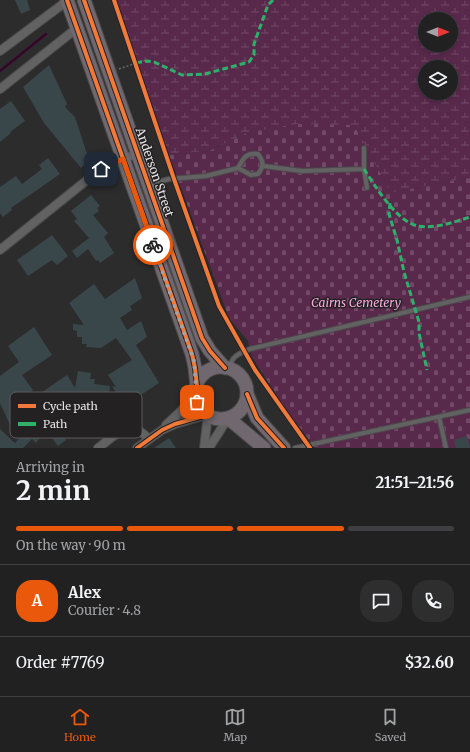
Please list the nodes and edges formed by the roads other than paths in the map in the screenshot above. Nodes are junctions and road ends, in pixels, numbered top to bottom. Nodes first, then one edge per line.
1 (67, 0) edge
2 (84, 0) edge
3 (77, 28) junction
4 (0, 51) edge
5 (0, 89) edge
6 (364, 148) dead end
7 (138, 153) junction
8 (123, 159) junction
9 (263, 166) junction
10 (238, 168) junction
11 (364, 169) junction
12 (149, 185) junction
13 (367, 188) dead end
14 (0, 250) edge
15 (470, 297) edge
16 (228, 368) junction
17 (196, 388) junction
18 (247, 394) junction
19 (470, 410) edge
20 (207, 415) junction
21 (228, 418) junction
22 (439, 418) junction
23 (162, 430) junction
24 (142, 432) edge
25 (112, 438) edge
26 (149, 439) junction
27 (98, 448) edge
28 (137, 448) edge
29 (204, 448) edge
30 (209, 448) edge
31 (264, 448) edge
32 (284, 448) edge
33 (295, 448) edge
34 (446, 448) edge

1 - 3 main road
1 - 4 street
2 - 7 main road, Anderson Street
3 - 5 street
3 - 8 main road
6 - 11 lane
7 - 8 street
7 - 12 main road, Anderson Street
8 - 14 street
8 - 17 main road
9 - 10 lane
9 - 10 lane
9 - 11 lane
10 - 12 lane
11 - 13 lane
12 - 16 main road, Anderson Street
15 - 16 lane
16 - 17 main road
16 - 18 main road
17 - 20 main road
17 - 23 street
18 - 21 main road
18 - 32 main road
19 - 22 lane
20 - 21 main road
20 - 23 street
20 - 29 street
21 - 30 street
21 - 31 main road
22 - 33 lane
22 - 34 lane
23 - 26 street
24 - 26 street
25 - 27 street
26 - 28 street

